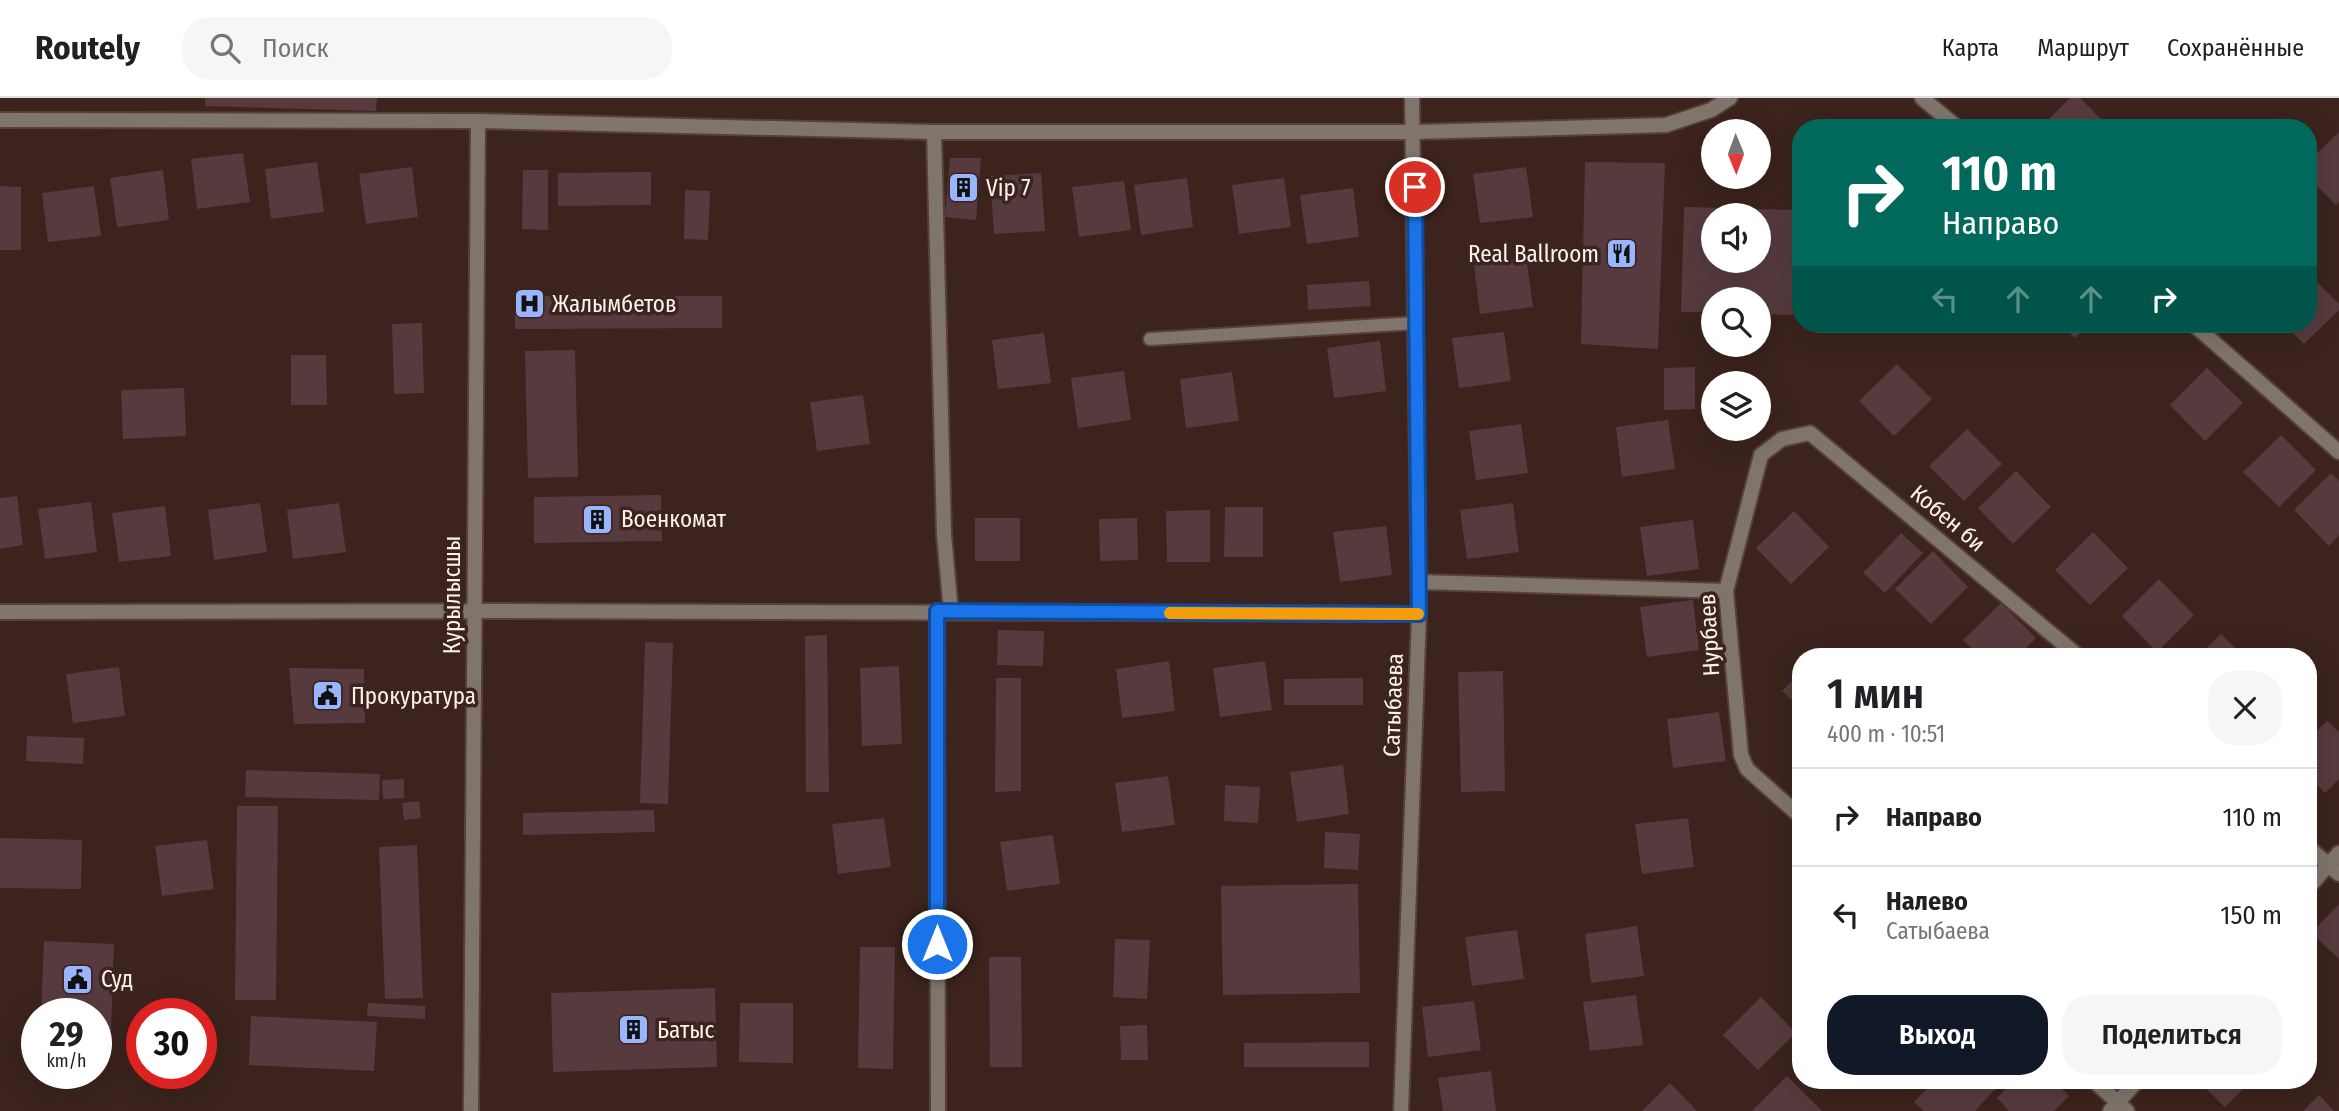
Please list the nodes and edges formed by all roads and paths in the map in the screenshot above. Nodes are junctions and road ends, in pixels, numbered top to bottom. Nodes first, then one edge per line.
1 (1412, 98) edge
2 (1730, 98) edge
3 (1922, 98) edge
4 (1947, 119) edge
5 (0, 120) edge
6 (478, 121) junction
7 (934, 132) junction
8 (1414, 132) junction
9 (1416, 323) junction
10 (2203, 333) edge
11 (1150, 339) dead end
12 (1782, 439) joint
13 (2339, 452) edge
14 (1420, 582) junction
15 (1726, 591) junction
16 (475, 611) junction
17 (0, 612) edge
18 (944, 612) junction
19 (1419, 614) junction
20 (2068, 648) edge
21 (1792, 809) edge
22 (2339, 853) edge
23 (2317, 855) edge
24 (2334, 869) edge
25 (2317, 881) edge
26 (2100, 1089) edge
27 (2132, 1089) edge
28 (2118, 1108) edge
29 (471, 1111) edge
30 (937, 1111) edge
31 (1401, 1111) edge

1 - 8 street, Сатыбаева
2 - 8 street
3 - 4 street
5 - 6 street
6 - 7 street
6 - 16 street, Курылысшы
7 - 8 street
7 - 18 street
8 - 9 street, Сатыбаева
9 - 11 lane
9 - 14 street, Сатыбаева
10 - 13 street
12 - 15 street, Нурбаев
12 - 20 street, Кобен би
14 - 15 street
14 - 19 street, Сатыбаева
15 - 21 street, Нурбаев
16 - 17 street
16 - 18 street
16 - 29 street, Курылысшы
18 - 19 street
18 - 30 street
19 - 31 street, Сатыбаева
22 - 24 street
23 - 24 street
24 - 25 street
26 - 28 street
27 - 28 street

